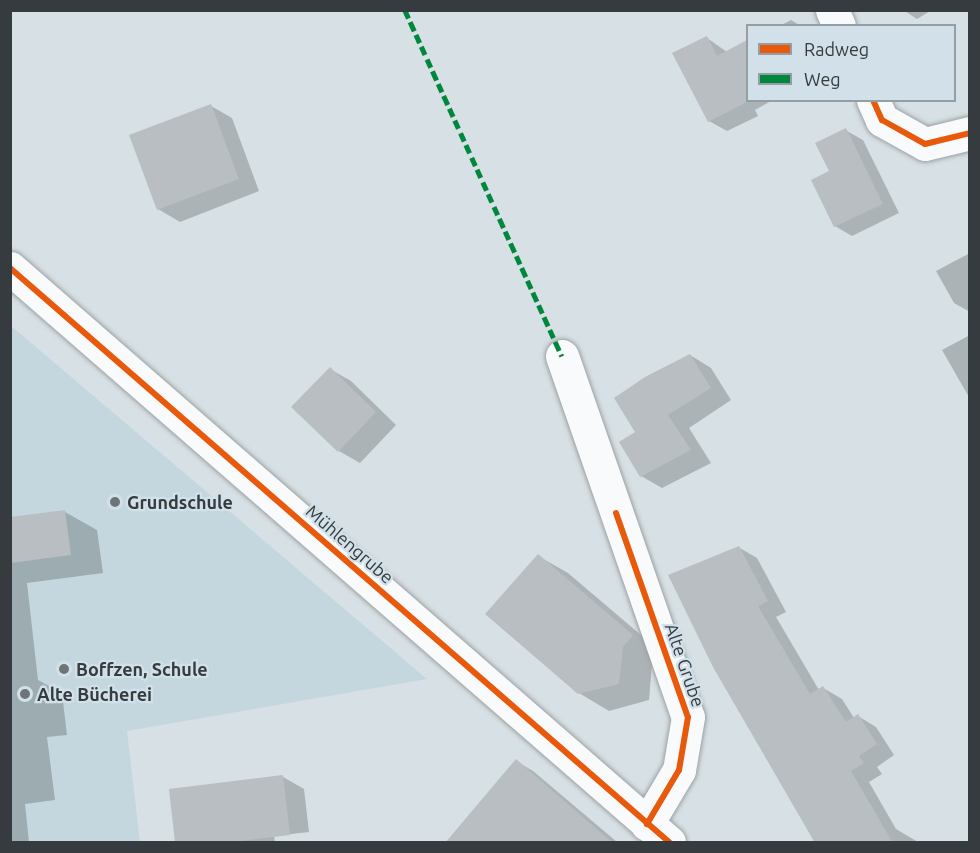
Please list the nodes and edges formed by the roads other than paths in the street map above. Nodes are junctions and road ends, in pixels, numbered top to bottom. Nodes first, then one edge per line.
1 (832, 10) edge
2 (838, 24) edge
3 (874, 102) edge
4 (969, 133) edge
5 (10, 268) edge
6 (562, 356) dead end
7 (658, 833) edge

1 - 2 street
3 - 4 street
5 - 7 street, Mühlengrube
6 - 7 street, Alte Grube

